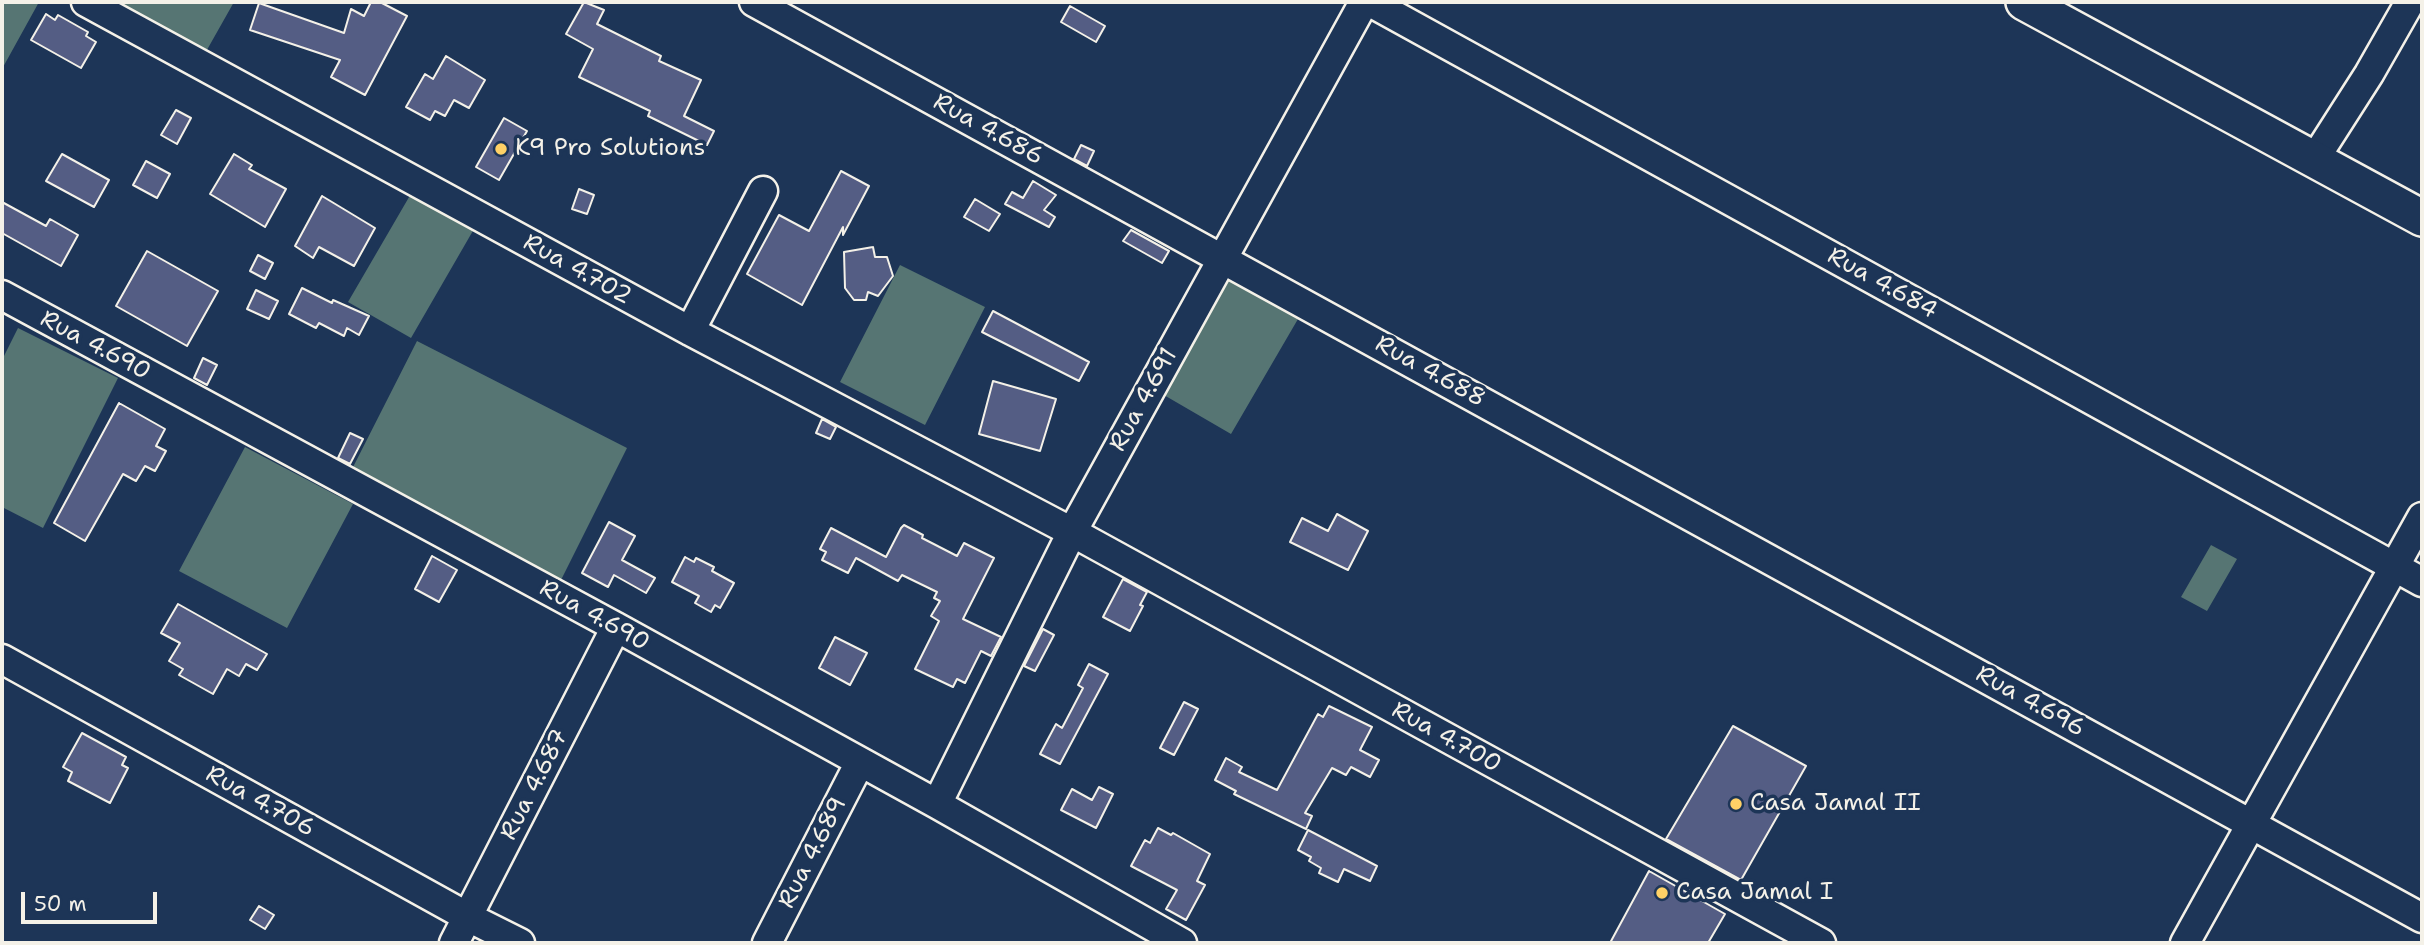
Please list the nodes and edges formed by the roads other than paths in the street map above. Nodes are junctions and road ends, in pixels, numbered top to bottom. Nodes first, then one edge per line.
1 (86, 2) edge
2 (754, 2) edge
3 (1364, 2) edge
4 (1370, 2) edge
5 (2024, 2) edge
6 (2410, 2) edge
7 (2314, 160) junction
8 (764, 191) dead end
9 (2422, 218) edge
10 (1221, 258) junction
11 (2, 295) edge
12 (690, 331) junction
13 (1639, 486) joint
14 (2422, 517) edge
15 (1072, 532) junction
16 (2395, 567) junction
17 (2422, 582) edge
18 (615, 627) junction
19 (2, 659) edge
20 (860, 762) junction
21 (937, 804) junction
22 (2251, 823) junction
23 (468, 917) junction
24 (2422, 918) edge
25 (454, 943) edge
26 (520, 943) edge
27 (767, 943) edge
28 (1182, 943) edge
29 (1821, 943) edge
30 (2185, 943) edge

1 - 12 street, Rua 4.702
2 - 10 street, Rua 4.686
3 - 10 street, Rua 4.691
4 - 16 street, Rua 4.684
5 - 7 main road
6 - 7 street
7 - 9 main road
8 - 12 street
10 - 13 street, Rua 4.688
10 - 15 street, Rua 4.691
11 - 18 street, Rua 4.690
12 - 15 street, Rua 4.702
13 - 22 street, Rua 4.696
14 - 16 street
15 - 21 street, Rua 4.691
15 - 29 street, Rua 4.700
16 - 17 street, Rua 4.684
16 - 22 street
18 - 20 street, Rua 4.690
18 - 23 street, Rua 4.687
19 - 23 street, Rua 4.706
20 - 21 street, Rua 4.690
20 - 27 street, Rua 4.689
21 - 28 street, Rua 4.690
22 - 24 street, Rua 4.696
22 - 30 street
23 - 25 street, Rua 4.687
23 - 26 street, Rua 4.706

